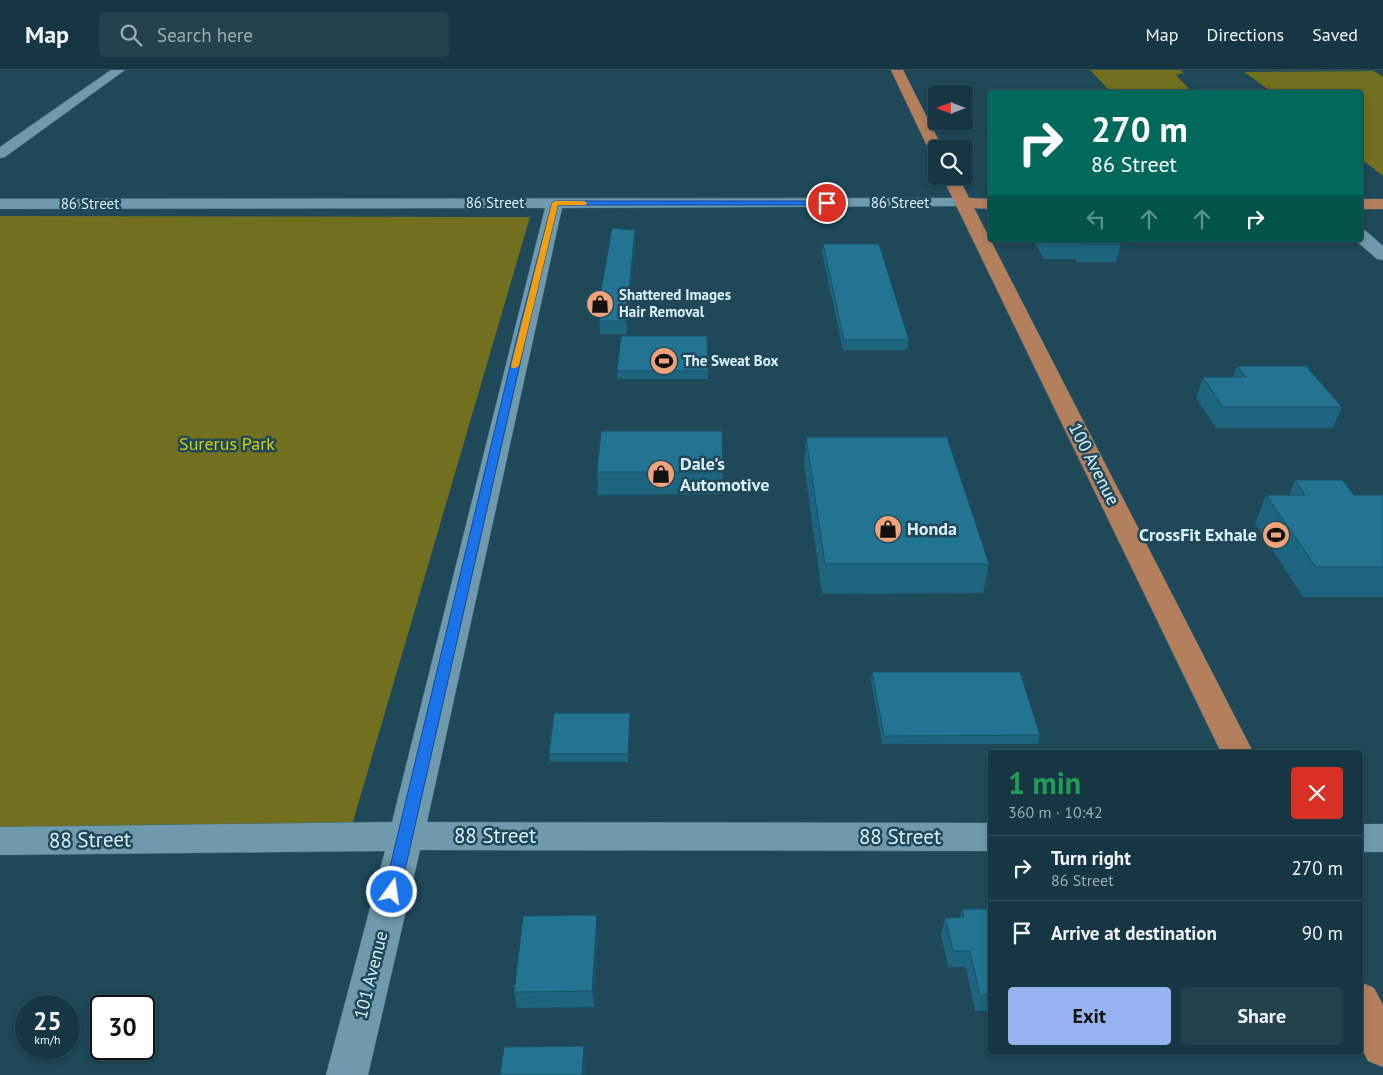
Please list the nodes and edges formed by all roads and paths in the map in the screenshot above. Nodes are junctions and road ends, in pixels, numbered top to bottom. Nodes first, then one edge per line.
1 (119, 70) edge
2 (897, 70) edge
3 (931, 140) edge
4 (0, 154) edge
5 (954, 185) edge
6 (555, 203) junction
7 (963, 203) junction
8 (0, 204) edge
9 (988, 204) edge
10 (1363, 204) edge
11 (1383, 204) edge
12 (1363, 238) edge
13 (1383, 255) edge
14 (1236, 750) edge
15 (405, 836) junction
16 (988, 837) edge
17 (1363, 838) edge
18 (1383, 838) edge
19 (0, 841) edge
20 (1363, 1006) edge
21 (1383, 1047) edge
22 (347, 1075) edge

1 - 4 street
2 - 3 main road
5 - 7 main road, 100 Avenue
6 - 7 street, 86 Street
6 - 8 street, 86 Street
6 - 15 street, 101 Avenue
7 - 9 main road, 86 Street
7 - 14 main road, 100 Avenue
10 - 11 main road
12 - 13 street
15 - 16 street, 88 Street
15 - 19 street, 88 Street
15 - 22 street, 101 Avenue
17 - 18 street
20 - 21 main road

